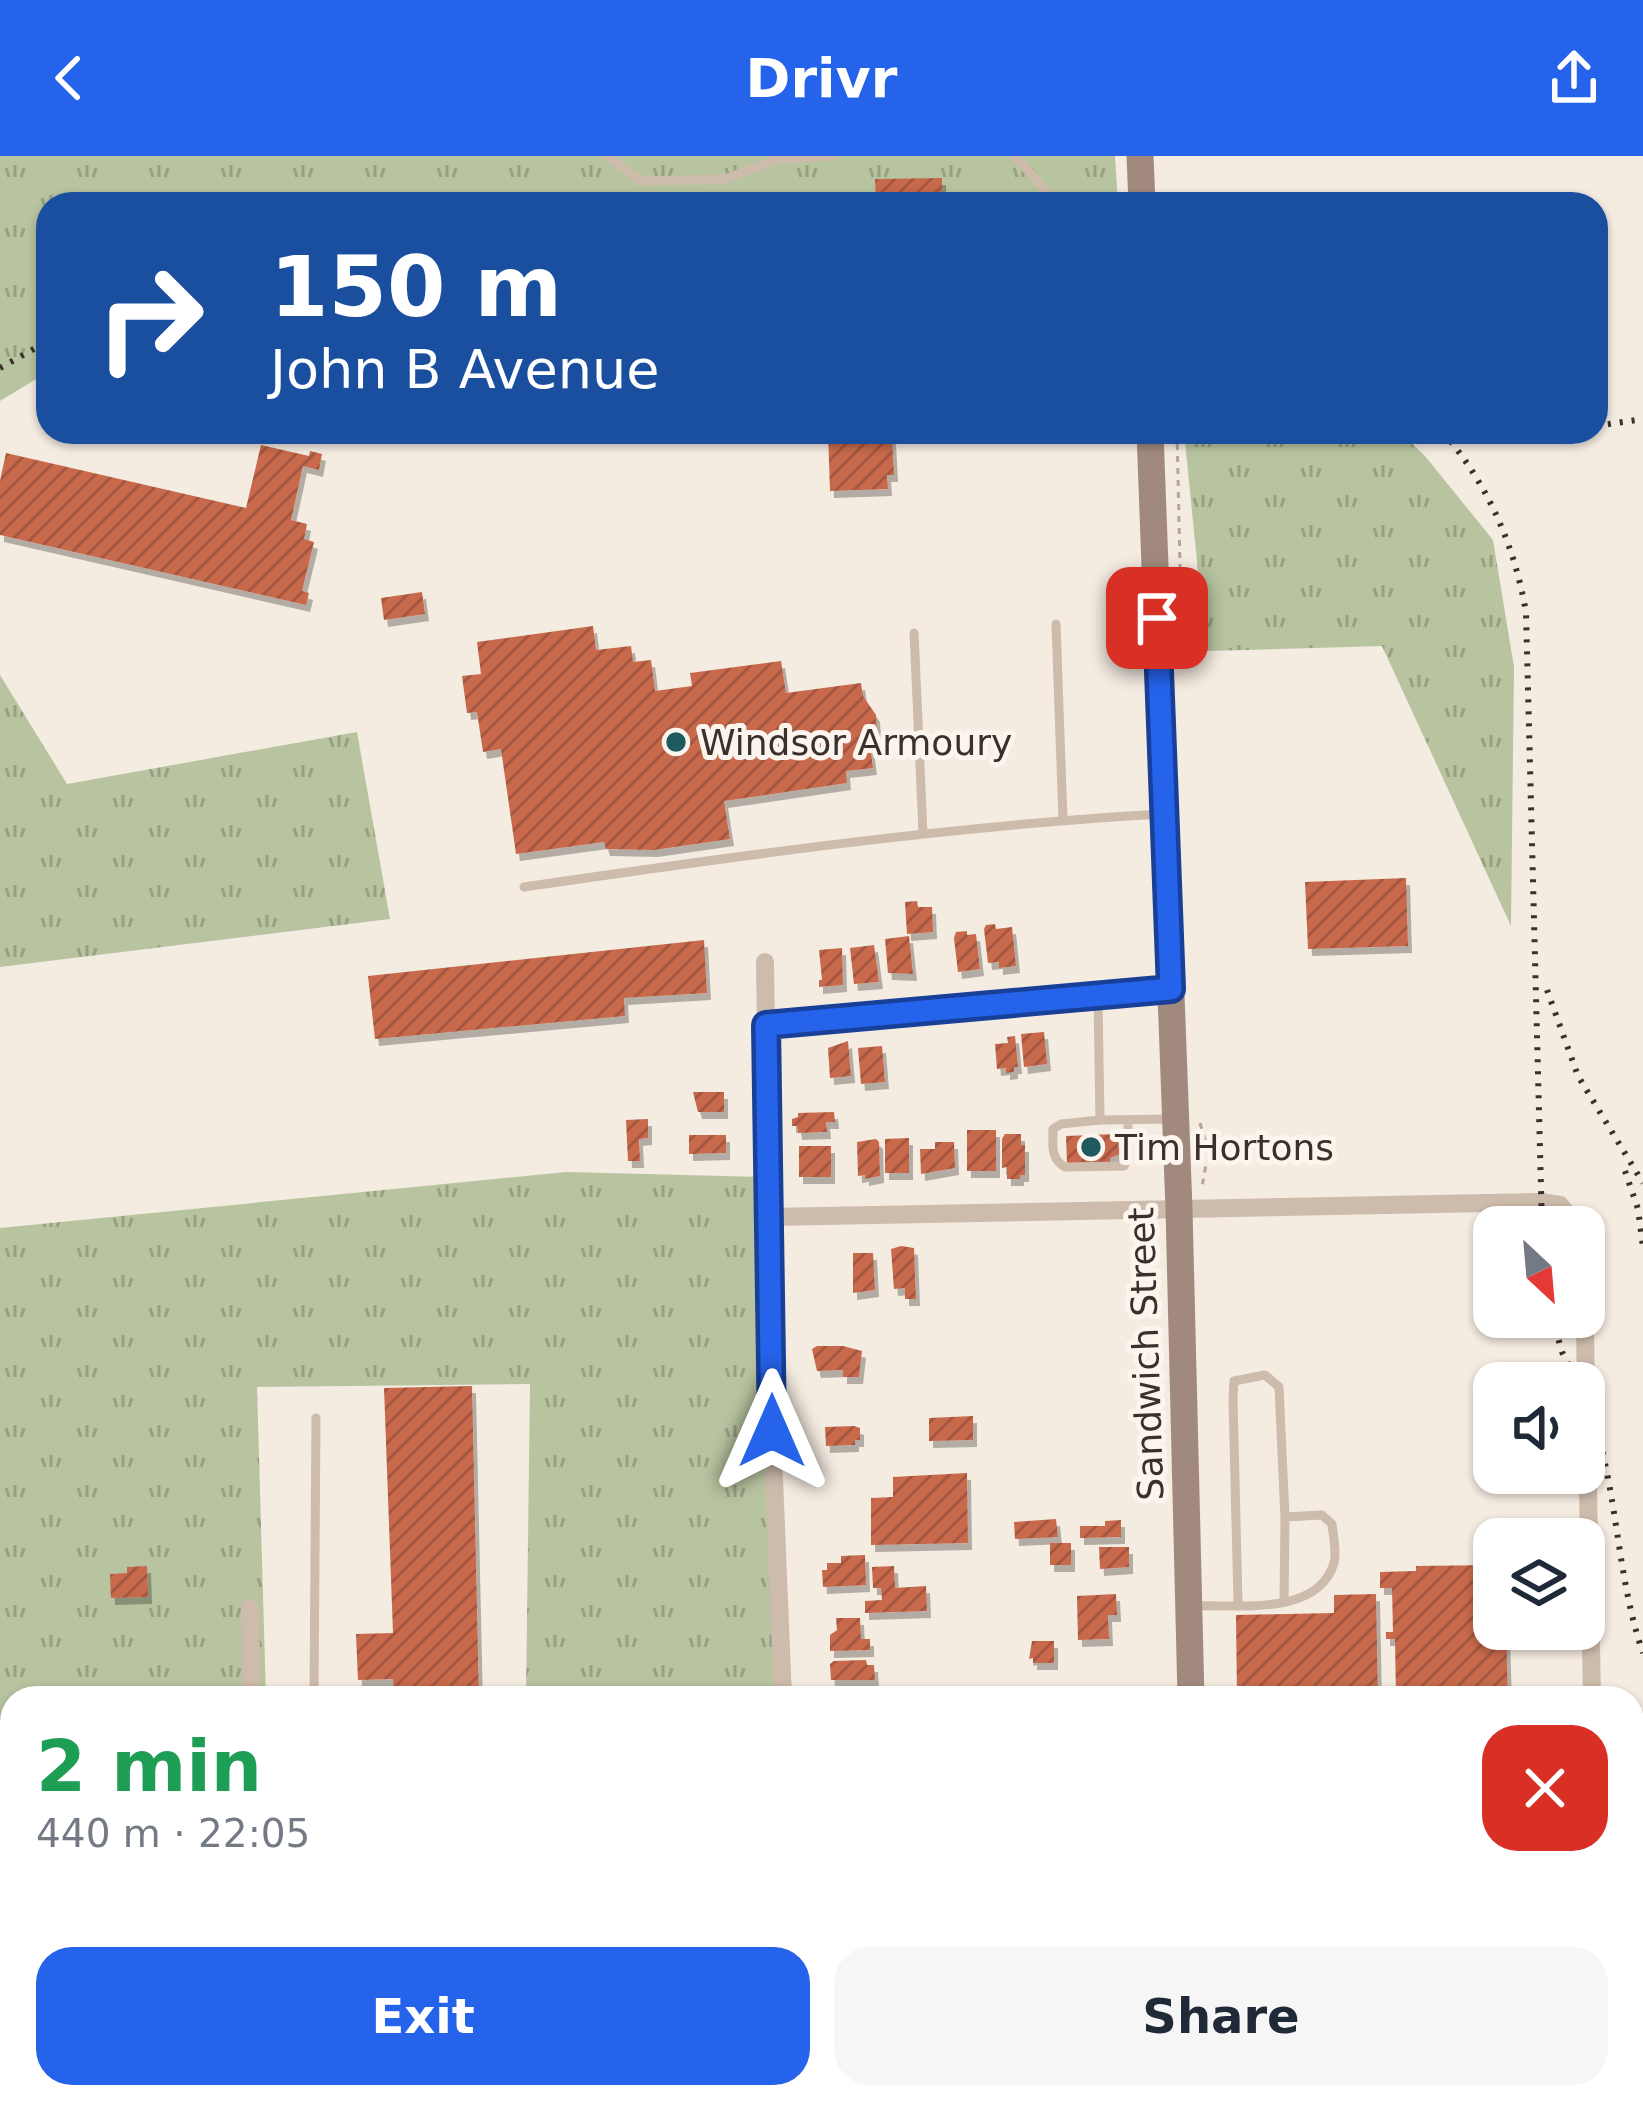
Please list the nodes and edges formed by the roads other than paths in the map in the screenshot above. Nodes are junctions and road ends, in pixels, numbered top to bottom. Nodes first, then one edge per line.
1 (608, 156) edge
2 (832, 156) edge
3 (1015, 156) edge
4 (1140, 156) edge
5 (1048, 192) edge
6 (1142, 192) edge
7 (1150, 444) edge
8 (1056, 624) dead end
9 (914, 633) dead end
10 (1164, 814) junction
11 (1063, 820) junction
12 (923, 833) junction
13 (524, 887) dead end
14 (765, 962) dead end
15 (1171, 989) junction
16 (1098, 995) junction
17 (766, 1025) junction
18 (1175, 1119) junction
19 (1100, 1120) junction
20 (1128, 1120) junction
21 (1561, 1206) edge
22 (1179, 1209) junction
23 (770, 1217) junction
24 (1585, 1338) edge
25 (316, 1418) dead end
26 (1285, 1516) junction
27 (1284, 1602) junction
28 (1238, 1604) junction
29 (1189, 1606) junction
30 (250, 1608) dead end
31 (252, 1686) edge
32 (314, 1686) edge
33 (783, 1686) edge
34 (1191, 1686) edge
35 (1592, 1686) edge

1 - 2 lane
3 - 5 lane
4 - 6 main road
7 - 10 main road, Sandwich Street
8 - 11 lane
9 - 12 lane
10 - 11 lane
10 - 15 main road, Sandwich Street
11 - 12 lane
12 - 13 lane
14 - 17 street
15 - 16 street
15 - 18 main road, Sandwich Street
16 - 17 street
16 - 19 lane
17 - 23 street
18 - 20 lane
18 - 22 main road, Sandwich Street
19 - 20 lane
19 - 20 lane
21 - 22 street
22 - 23 street
22 - 29 main road, Sandwich Street
23 - 33 street
24 - 35 street
25 - 32 lane
26 - 27 lane
26 - 27 lane
26 - 28 lane
27 - 28 lane
28 - 29 lane
29 - 34 main road, Sandwich Street
30 - 31 street

